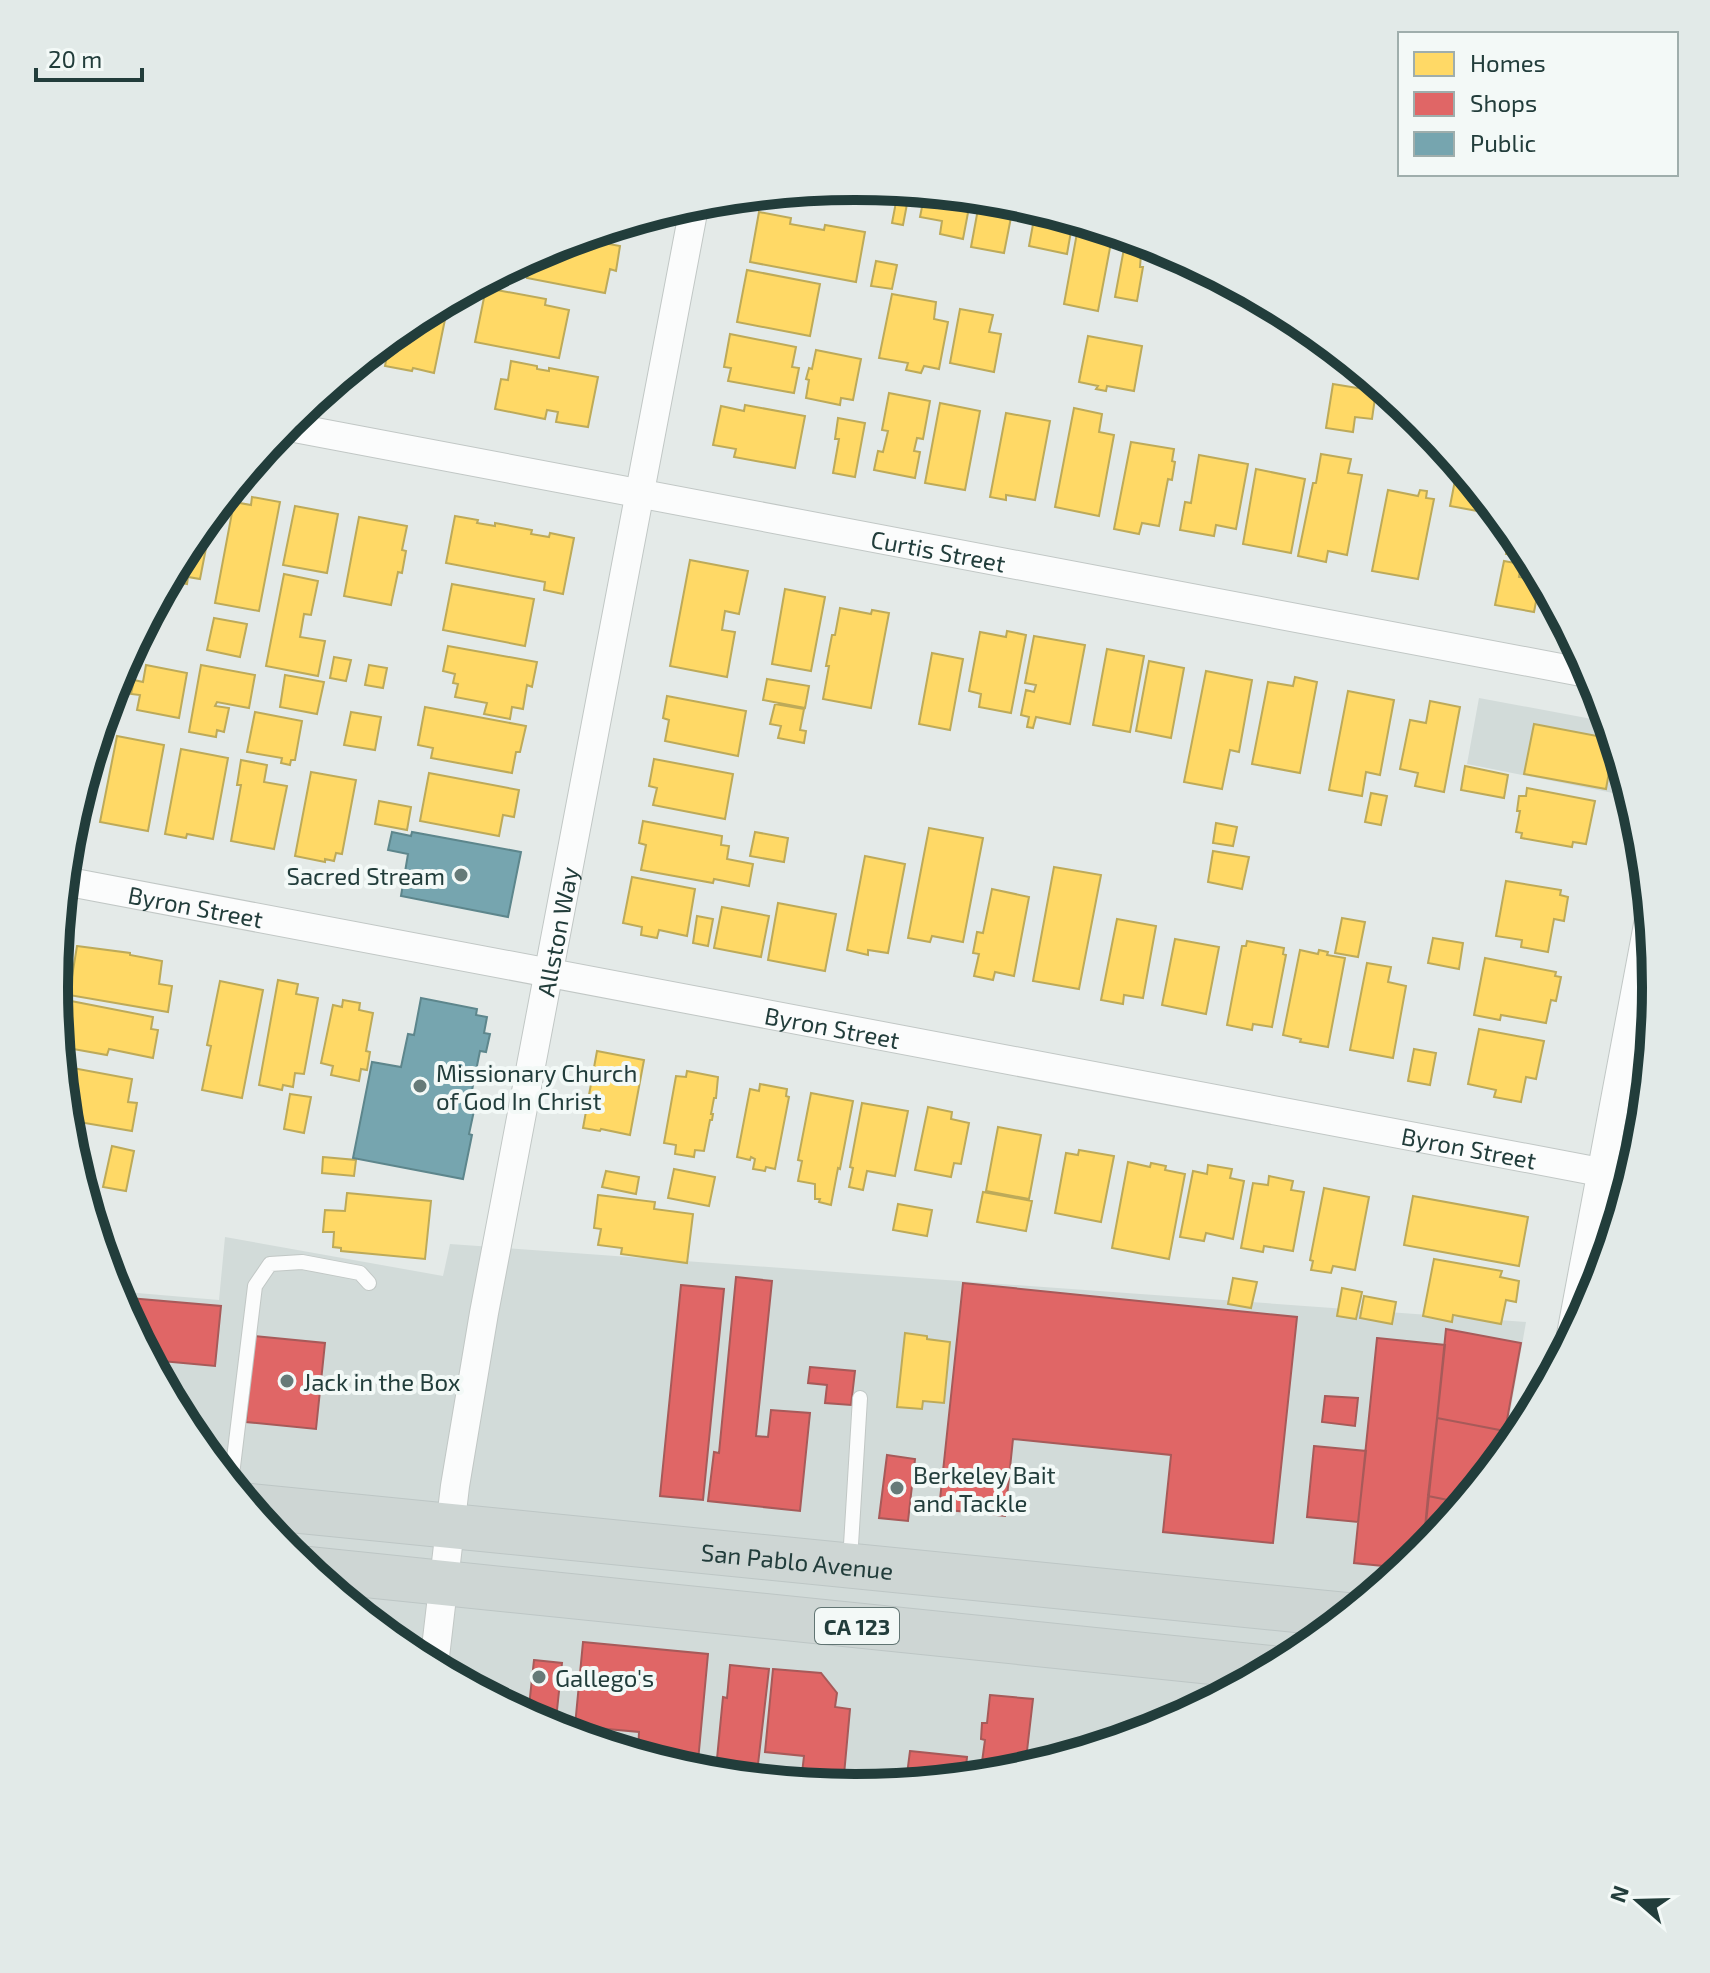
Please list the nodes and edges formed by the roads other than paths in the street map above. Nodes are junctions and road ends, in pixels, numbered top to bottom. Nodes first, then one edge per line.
1 (692, 217) edge
2 (300, 429) edge
3 (639, 494) junction
4 (1576, 671) edge
5 (75, 883) edge
6 (1641, 960) edge
7 (549, 973) junction
8 (1600, 1172) junction
9 (369, 1283) dead end
10 (1577, 1298) edge
11 (860, 1398) dead end
12 (233, 1468) edge
13 (265, 1508) edge
14 (450, 1526) junction
15 (850, 1566) junction
16 (329, 1571) edge
17 (443, 1582) junction
18 (1331, 1613) edge
19 (435, 1652) edge
20 (1251, 1666) edge

1 - 3 street, Allston Way
2 - 3 street, Curtis Street
3 - 4 street, Curtis Street
3 - 7 street, Allston Way
5 - 7 street, Byron Street
6 - 8 street
7 - 8 street, Byron Street
7 - 14 street, Allston Way
8 - 10 street
9 - 12 lane
11 - 15 lane
13 - 14 main road, San Pablo Avenue
14 - 15 main road, San Pablo Avenue
14 - 17 street, Allston Way
15 - 18 main road, San Pablo Avenue
16 - 17 main road, CA 123
17 - 19 street, Allston Way
17 - 20 main road, CA 123

